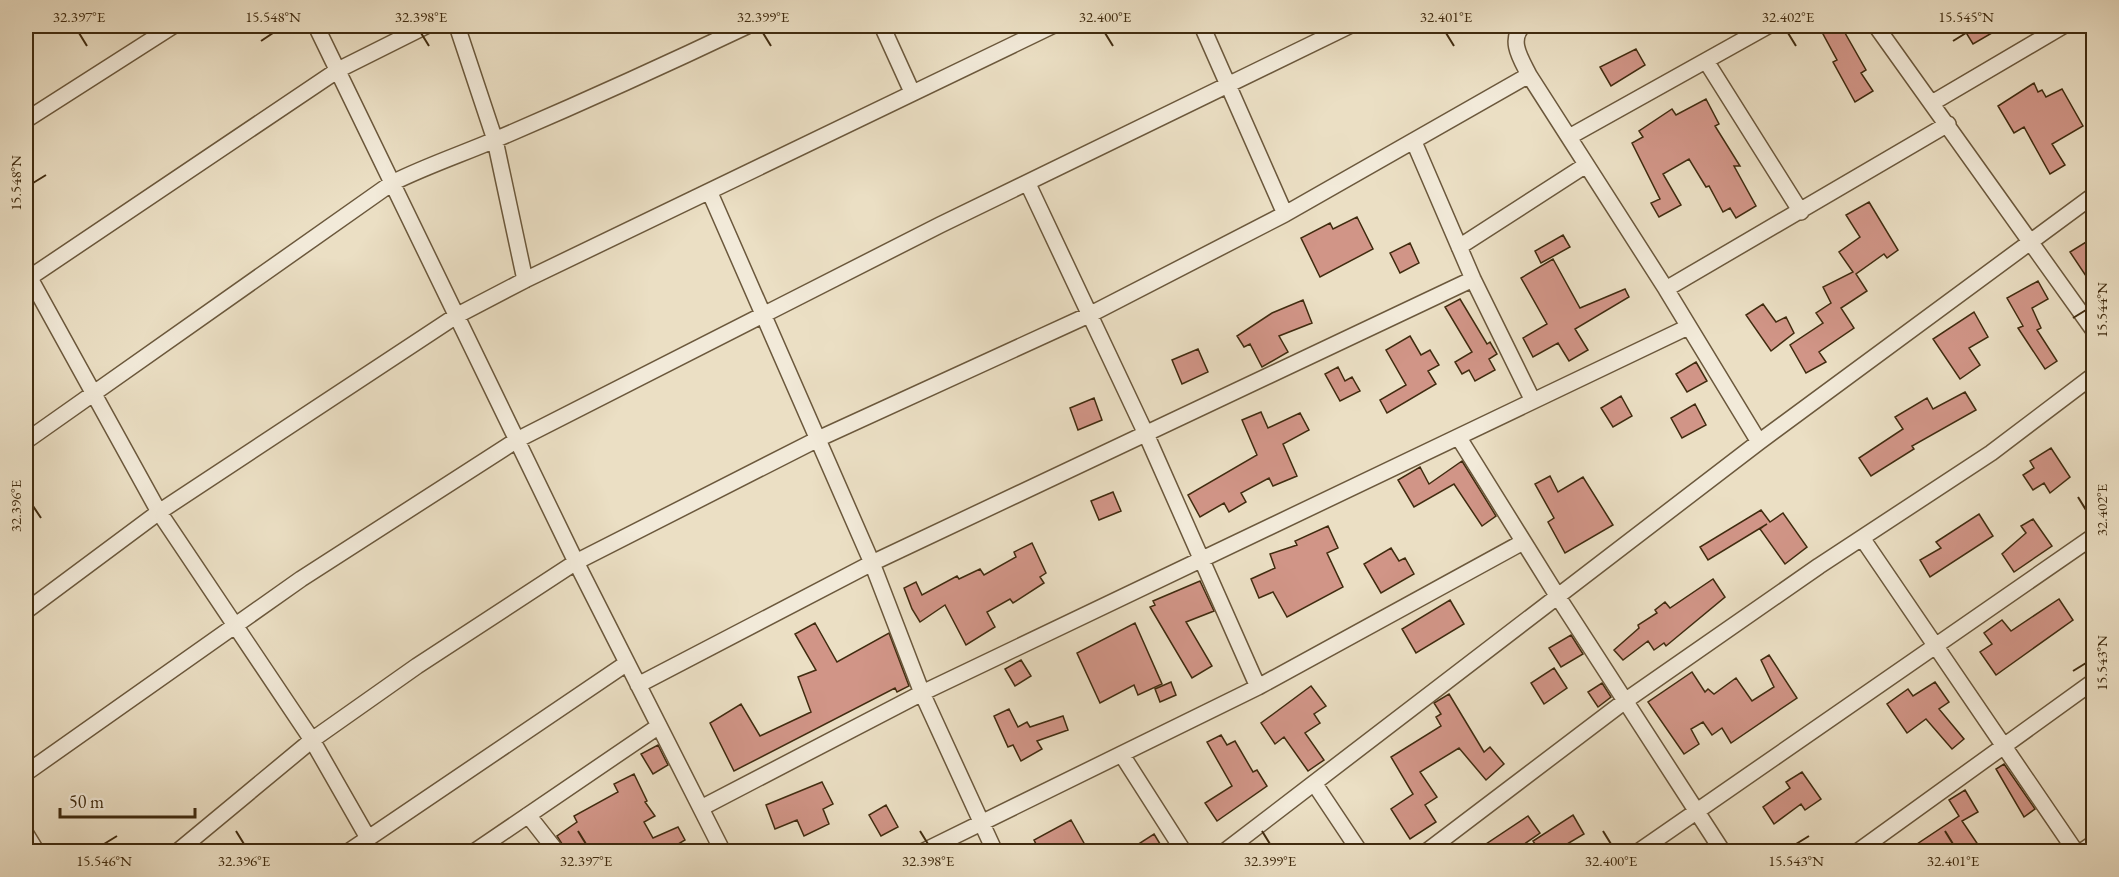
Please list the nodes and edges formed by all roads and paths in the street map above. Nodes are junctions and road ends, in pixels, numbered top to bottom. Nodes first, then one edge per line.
1 (173, 26) edge
2 (316, 26) edge
3 (426, 26) edge
4 (457, 26) edge
5 (747, 26) edge
6 (882, 26) edge
7 (1052, 26) edge
8 (1202, 26) edge
9 (1349, 26) edge
10 (1523, 26) edge
11 (1768, 26) edge
12 (1876, 26) edge
13 (2063, 26) edge
14 (1706, 61) junction
15 (338, 70) junction
16 (1528, 75) junction
17 (1227, 86) junction
18 (912, 92) junction
19 (1932, 103) junction
20 (26, 120) edge
21 (1948, 124) junction
22 (1569, 137) junction
23 (495, 140) junction
24 (1414, 142) junction
25 (1586, 165) junction
26 (392, 183) junction
27 (1028, 184) junction
28 (710, 192) junction
29 (2094, 195) edge
30 (1801, 212) junction
31 (1285, 214) junction
32 (2031, 242) junction
33 (1459, 247) junction
34 (27, 276) edge
35 (1473, 279) junction
36 (525, 280) junction
37 (1666, 289) junction
38 (1091, 314) junction
39 (456, 316) junction
40 (762, 316) junction
41 (1688, 327) junction
42 (2094, 331) edge
43 (2094, 375) edge
44 (94, 392) junction
45 (1533, 401) junction
46 (1146, 434) junction
47 (1459, 438) junction
48 (818, 439) junction
49 (517, 440) junction
50 (26, 441) edge
51 (1759, 442) junction
52 (159, 512) junction
53 (2094, 536) edge
54 (1862, 538) junction
55 (1523, 542) junction
56 (1204, 561) junction
57 (576, 562) junction
58 (872, 563) junction
59 (1558, 597) junction
60 (26, 611) edge
61 (234, 627) junction
62 (1937, 646) junction
63 (627, 663) junction
64 (2094, 681) edge
65 (638, 685) junction
66 (1258, 687) junction
67 (922, 693) junction
68 (1625, 701) junction
69 (659, 726) junction
70 (312, 740) junction
71 (2003, 745) junction
72 (1122, 755) junction
73 (26, 773) edge
74 (1314, 783) junction
75 (701, 808) junction
76 (1697, 812) junction
77 (528, 814) junction
78 (982, 823) junction
79 (26, 834) edge
80 (368, 838) junction
81 (2094, 843) edge
82 (37, 852) edge
83 (177, 852) edge
84 (348, 852) edge
85 (474, 852) edge
86 (557, 852) edge
87 (723, 852) edge
88 (922, 852) edge
89 (995, 852) edge
90 (1184, 852) edge
91 (1224, 852) edge
92 (1360, 852) edge
93 (1426, 852) edge
94 (1638, 852) edge
95 (1723, 852) edge
96 (1857, 852) edge
97 (2076, 852) edge
98 (2081, 852) edge

1 - 20 street
2 - 15 street
3 - 15 street
4 - 23 street
5 - 23 street
6 - 18 street
7 - 18 street
8 - 17 street
9 - 17 street
10 - 16 street
11 - 14 street
12 - 19 street
13 - 19 street
14 - 22 street
14 - 30 street
15 - 26 street
15 - 34 street
16 - 22 street
16 - 24 street
17 - 27 street
17 - 31 street
18 - 28 street
19 - 21 street
21 - 30 street
21 - 32 street
22 - 25 street
23 - 26 street
23 - 36 street
24 - 31 street
24 - 33 street
25 - 33 street
25 - 37 street
26 - 39 street
26 - 44 street
27 - 38 street
27 - 40 street
28 - 36 street
28 - 40 street
29 - 32 street
30 - 37 street
31 - 38 street
32 - 42 street
32 - 51 street
33 - 35 street
34 - 44 street
35 - 45 street
35 - 46 street
36 - 39 street
37 - 41 street
38 - 46 street
38 - 48 street
39 - 49 street
39 - 52 street
40 - 48 street
40 - 49 street
41 - 45 street
41 - 51 street
43 - 54 street
44 - 50 street
44 - 52 street
45 - 47 street
46 - 56 street
46 - 58 street
47 - 55 street
47 - 56 street
48 - 57 street
48 - 58 street
49 - 57 street
49 - 61 street
51 - 59 street
52 - 60 street
52 - 61 street
53 - 62 street
54 - 62 street
54 - 68 street
55 - 59 street
55 - 66 street
56 - 66 street
56 - 67 street
57 - 63 street
57 - 70 street
58 - 65 street
58 - 67 street
59 - 68 street
59 - 74 street
61 - 70 street
61 - 73 street
62 - 71 street
62 - 76 street
63 - 65 street
63 - 80 street
64 - 71 street
65 - 69 street
66 - 72 street
67 - 75 street
67 - 78 street
68 - 76 street
68 - 93 street
69 - 75 street
69 - 77 street
70 - 80 street
70 - 83 street
71 - 96 street
71 - 97 street
72 - 78 street
72 - 90 street
74 - 91 street
74 - 92 street
75 - 87 street
76 - 94 street
76 - 95 street
77 - 85 street
77 - 86 street
78 - 88 street
78 - 89 street
79 - 82 street
80 - 84 street
81 - 98 street

